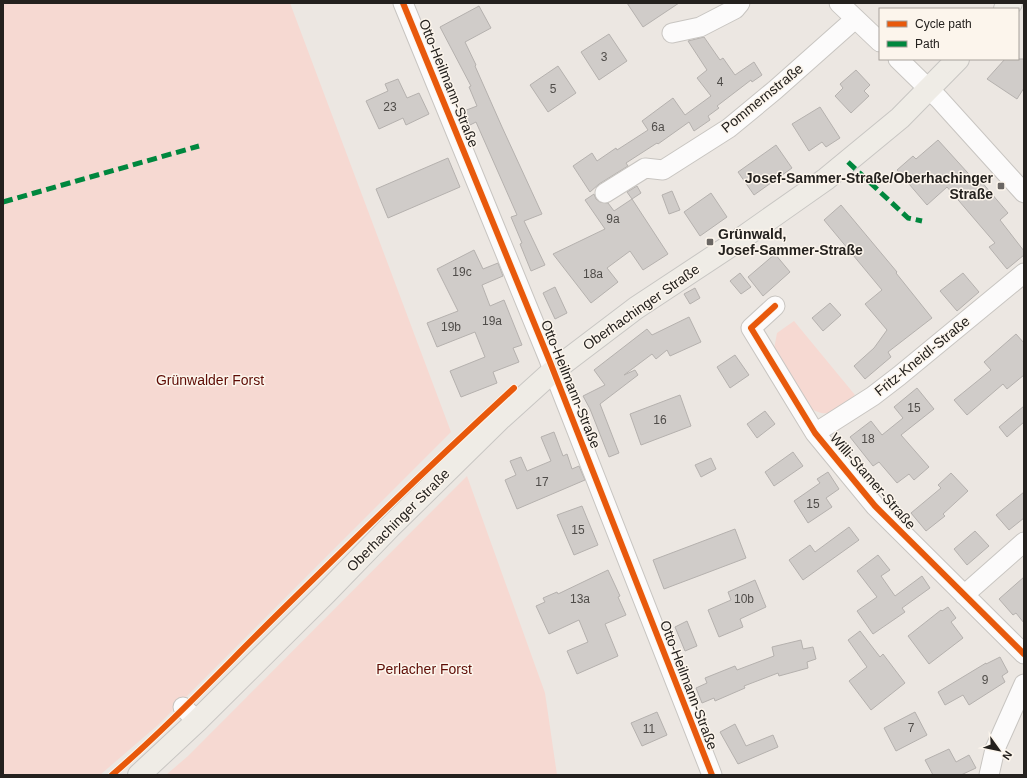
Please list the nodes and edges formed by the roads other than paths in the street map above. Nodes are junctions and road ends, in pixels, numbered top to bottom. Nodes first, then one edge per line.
1 (403, 3) edge
2 (740, 3) edge
3 (839, 3) edge
4 (855, 19) junction
5 (672, 33) dead end
6 (879, 41) edge
7 (899, 60) edge
8 (957, 60) edge
9 (930, 89) junction
10 (605, 193) dead end
11 (1024, 193) edge
12 (1024, 273) edge
13 (775, 306) dead end
14 (553, 371) junction
15 (815, 433) junction
16 (1024, 542) edge
17 (964, 595) junction
18 (1024, 654) edge
19 (1024, 684) edge
20 (139, 775) edge
21 (712, 775) edge
22 (989, 775) edge

1 - 14 street, Otto-Heilmann-Straße
2 - 5 street
3 - 4 street
4 - 6 street
4 - 10 street, Pommernstraße
7 - 9 street
8 - 9 main road, Oberhachinger Straße
9 - 11 street
9 - 14 main road, Oberhachinger Straße
12 - 15 street, Fritz-Kneidl-Straße
13 - 15 street, Willi-Stamer-Straße
14 - 20 main road, Oberhachinger Straße
14 - 21 street, Otto-Heilmann-Straße
15 - 17 street, Willi-Stamer-Straße
16 - 17 street
17 - 18 street, Willi-Stamer-Straße
19 - 22 street

